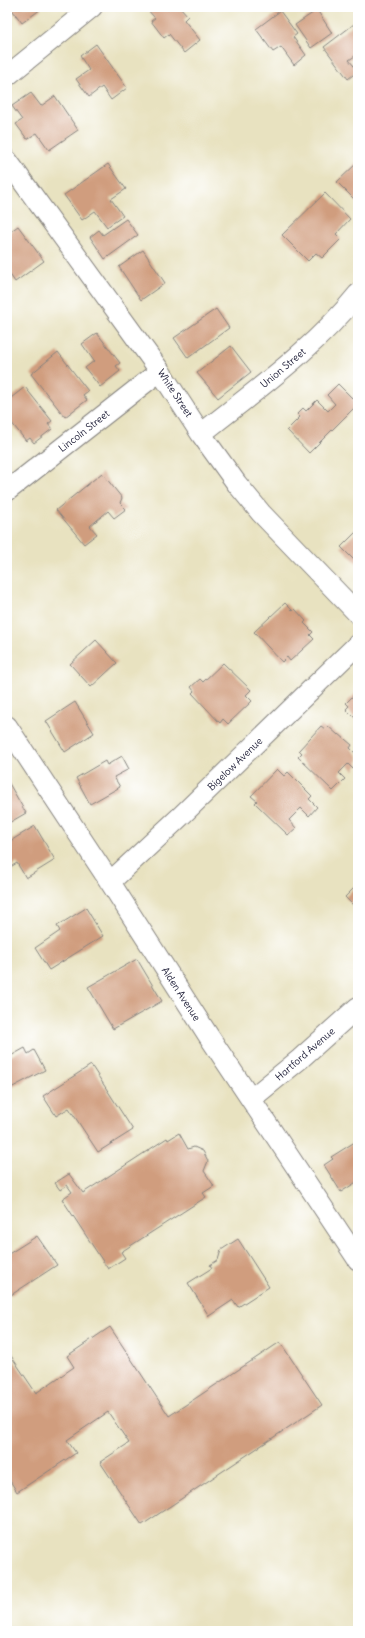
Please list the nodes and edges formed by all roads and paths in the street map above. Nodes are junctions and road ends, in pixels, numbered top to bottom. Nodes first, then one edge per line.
1 (92, 7) edge
2 (7, 76) edge
3 (7, 160) edge
4 (358, 294) edge
5 (160, 371) junction
6 (201, 434) junction
7 (7, 491) edge
8 (358, 614) edge
9 (358, 644) edge
10 (7, 726) edge
11 (110, 882) junction
12 (358, 1007) edge
13 (251, 1099) junction
14 (358, 1260) edge

1 - 2 street
3 - 5 street, White Street
4 - 6 street, Union Street
5 - 6 street, White Street
5 - 7 street, Lincoln Street
6 - 8 street, White Street
9 - 11 street, Bigelow Avenue
10 - 11 street, Alden Avenue
11 - 13 street, Alden Avenue
12 - 13 street, Hartford Avenue
13 - 14 street, Alden Avenue

